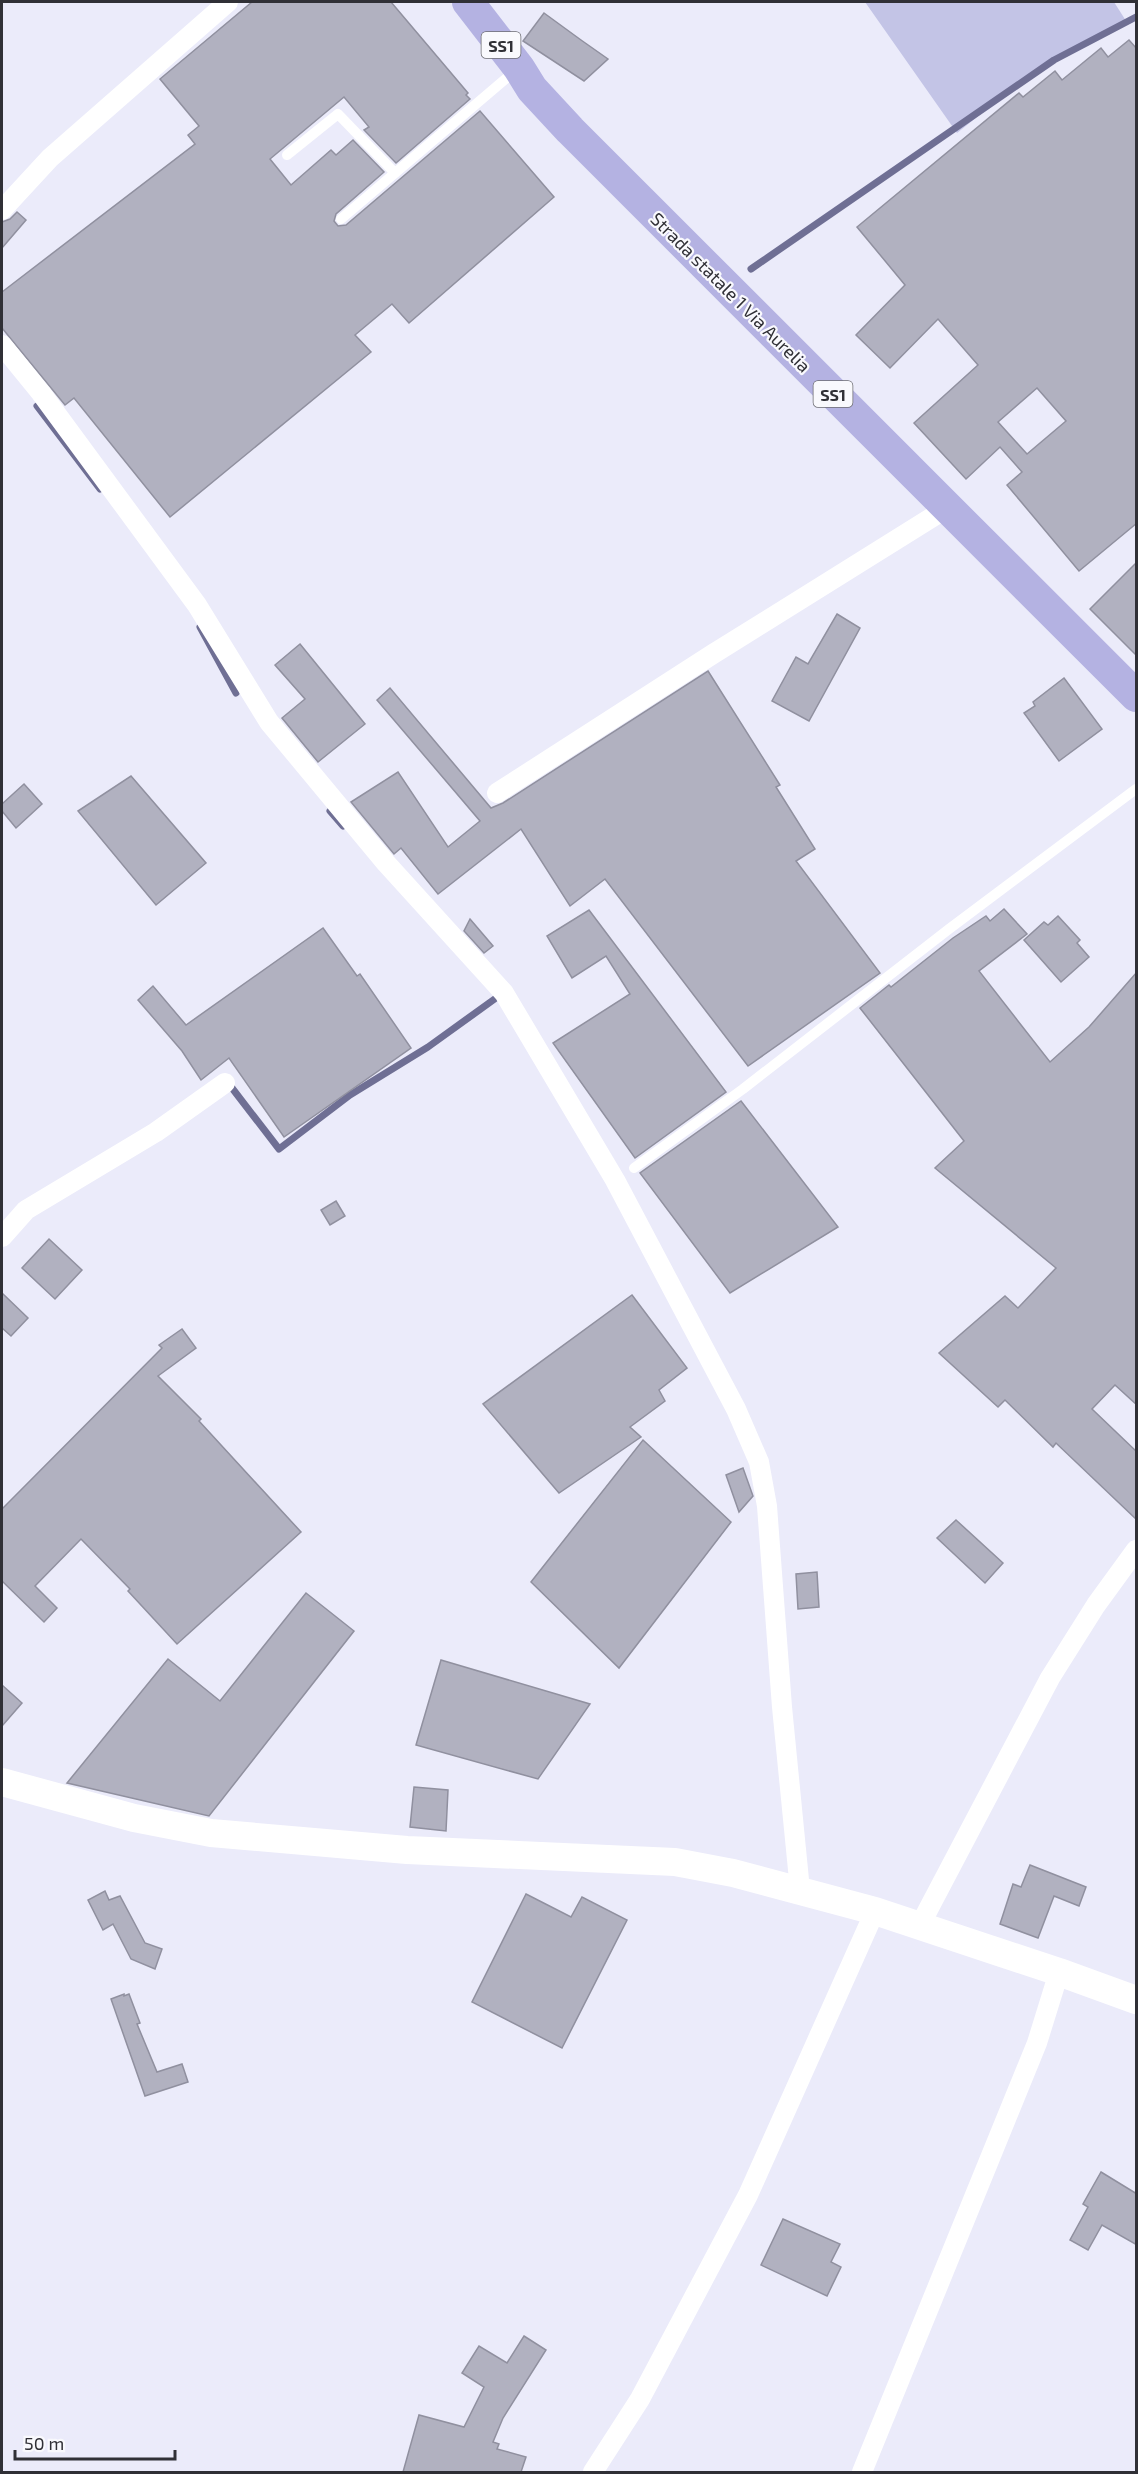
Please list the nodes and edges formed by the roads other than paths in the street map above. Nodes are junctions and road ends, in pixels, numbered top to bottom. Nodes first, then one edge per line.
1 (228, 2) edge
2 (468, 2) edge
3 (519, 68) junction
4 (287, 155) dead end
5 (395, 173) junction
6 (2, 210) edge
7 (341, 219) dead end
8 (2, 345) edge
9 (947, 508) junction
10 (1137, 696) edge
11 (1137, 789) edge
12 (497, 793) dead end
13 (225, 1083) dead end
14 (634, 1168) dead end
15 (2, 1237) edge
16 (1137, 1550) edge
17 (2, 1782) edge
18 (800, 1890) junction
19 (875, 1911) junction
20 (920, 1925) junction
21 (1059, 1972) junction
22 (1137, 2000) edge
23 (593, 2472) edge
24 (862, 2472) edge

1 - 6 street
2 - 3 main road, Strada statale 1 Via Aurelia / SS1
3 - 5 lane
3 - 9 main road, Strada statale 1 Via Aurelia / SS1
4 - 5 lane
5 - 7 lane
8 - 18 street
9 - 10 main road, Strada statale 1 Via Aurelia / SS1
9 - 12 street
11 - 14 lane
13 - 15 street
16 - 20 street
17 - 18 street
18 - 19 street
19 - 20 street
19 - 23 street
20 - 21 street
21 - 22 street
21 - 24 street

